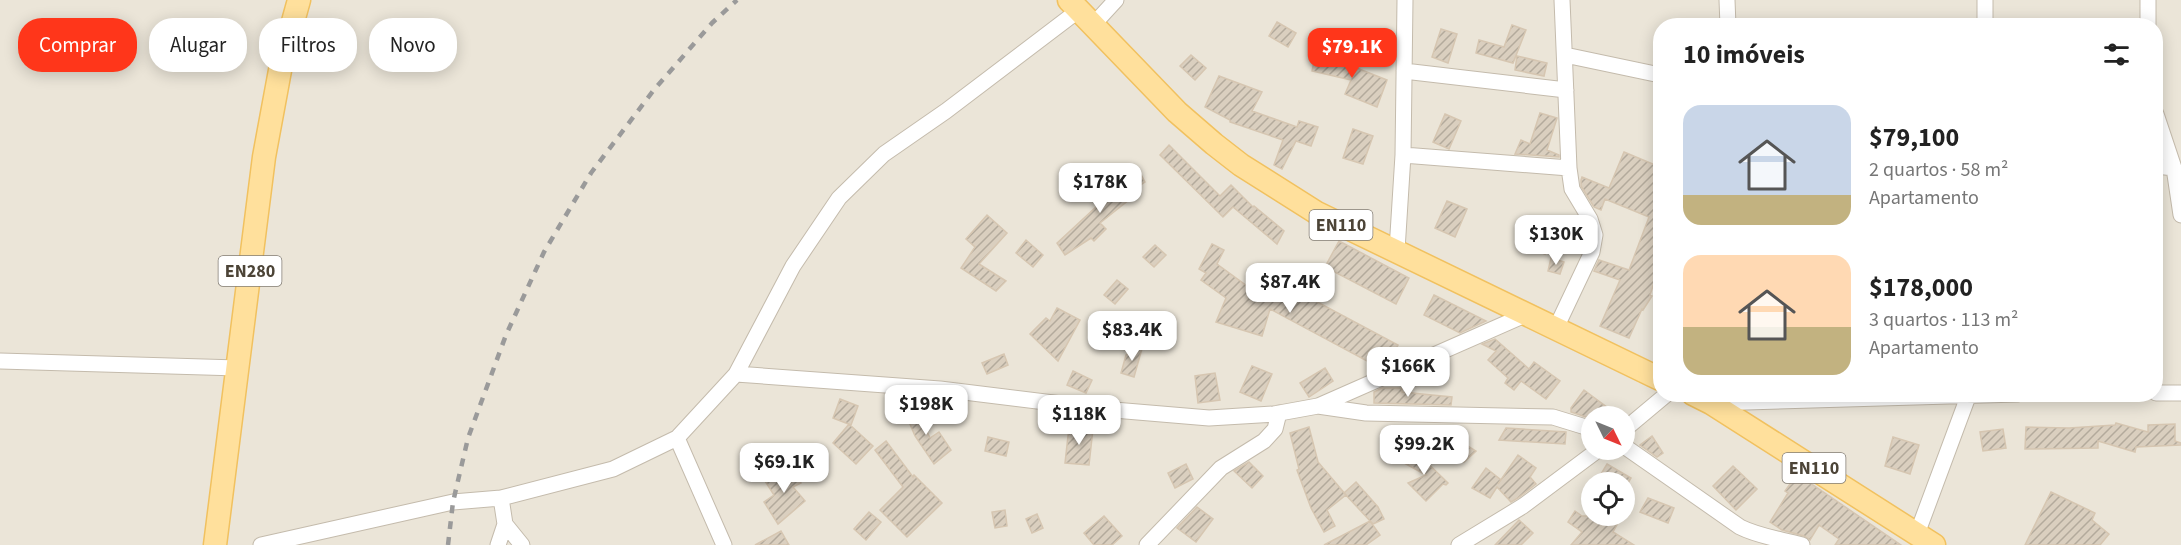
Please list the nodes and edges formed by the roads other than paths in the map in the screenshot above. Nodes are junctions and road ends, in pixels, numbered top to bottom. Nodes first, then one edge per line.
1 (298, 0) edge
2 (1116, 0) edge
3 (1405, 0) edge
4 (1562, 0) edge
5 (1727, 0) edge
6 (1985, 0) edge
7 (2148, 0) edge
8 (1080, 12) edge
9 (1728, 18) edge
10 (1984, 18) edge
11 (2148, 18) edge
12 (1564, 55) junction
13 (1404, 71) junction
14 (1653, 74) edge
15 (1566, 90) junction
16 (2163, 135) edge
17 (1403, 155) junction
18 (2163, 167) edge
19 (1569, 168) junction
20 (2174, 168) junction
21 (2181, 215) edge
22 (1397, 250) junction
23 (1527, 314) junction
24 (1556, 328) junction
25 (0, 361) edge
26 (238, 368) junction
27 (736, 374) junction
28 (1653, 376) edge
29 (2163, 393) edge
30 (2181, 393) edge
31 (1657, 402) edge
32 (1707, 402) edge
33 (1967, 402) edge
34 (1318, 406) junction
35 (1279, 413) junction
36 (1635, 421) edge
37 (1581, 426) edge
38 (677, 438) junction
39 (1635, 454) edge
40 (1585, 460) edge
41 (501, 498) junction
42 (505, 524) junction
43 (1482, 540) edge
44 (1929, 542) edge
45 (215, 545) edge
46 (261, 545) edge
47 (498, 545) edge
48 (522, 545) edge
49 (724, 545) edge
50 (1147, 545) edge
51 (1459, 545) edge
52 (1802, 545) edge

1 - 26 main road, EN280
2 - 8 street
3 - 13 street
4 - 12 street
5 - 9 street
6 - 10 street
7 - 11 street
8 - 22 main road, EN110
8 - 27 street
12 - 14 street
12 - 15 street
13 - 15 street
13 - 17 street
15 - 19 street
16 - 20 street
17 - 19 street
17 - 22 street
18 - 20 street
19 - 24 street
20 - 21 street
22 - 23 main road, EN110
23 - 24 main road, EN110
23 - 34 street
24 - 28 main road, EN110
25 - 26 street
26 - 45 main road, EN280
27 - 35 street
27 - 38 street
29 - 30 street
31 - 36 street
32 - 44 main road, EN110
33 - 44 street
34 - 35 street
34 - 37 street
35 - 50 street
38 - 41 street
38 - 49 street
39 - 52 street
40 - 43 street
41 - 42 street
41 - 46 street
42 - 47 street
42 - 48 street
43 - 51 street

